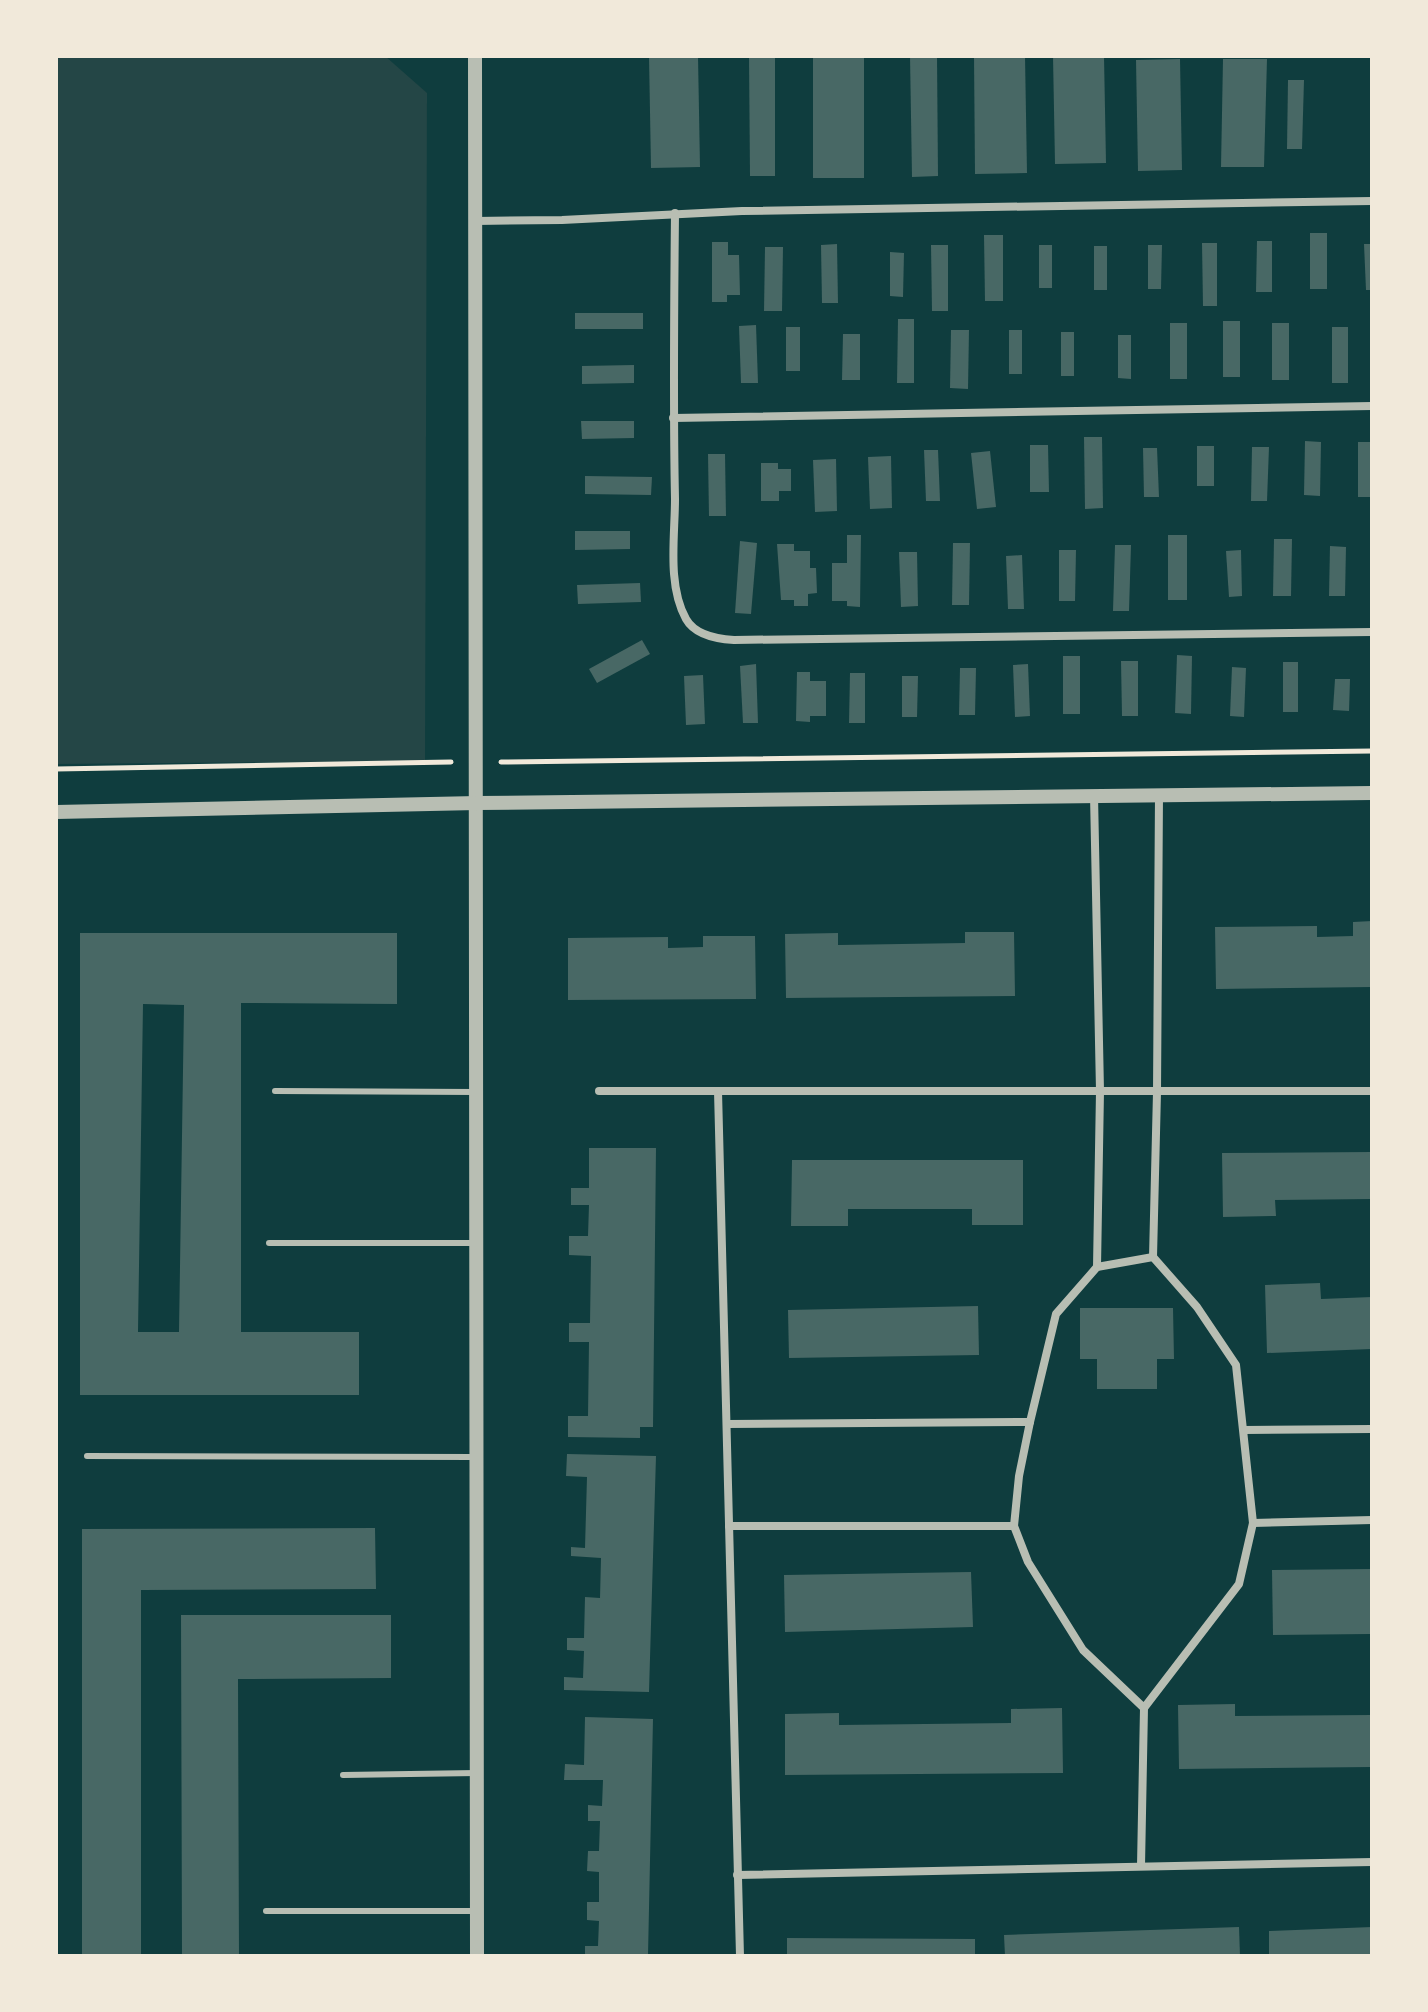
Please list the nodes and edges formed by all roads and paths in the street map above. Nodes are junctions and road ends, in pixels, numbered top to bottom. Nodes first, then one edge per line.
1 (475, 56) edge
2 (1372, 201) edge
3 (675, 213) junction
4 (475, 221) junction
5 (1372, 406) edge
6 (673, 418) junction
7 (1372, 632) edge
8 (1372, 751) edge
9 (477, 762) junction
10 (56, 769) edge
11 (1372, 793) edge
12 (1094, 795) junction
13 (1159, 795) junction
14 (477, 803) junction
15 (56, 812) edge
16 (275, 1091) dead end
17 (599, 1091) dead end
18 (718, 1091) junction
19 (1100, 1091) junction
20 (1372, 1091) edge
21 (477, 1092) junction
22 (1157, 1092) junction
23 (269, 1243) dead end
24 (477, 1243) junction
25 (1153, 1257) junction
26 (1097, 1267) junction
27 (1030, 1422) junction
28 (727, 1424) junction
29 (1372, 1429) edge
30 (1244, 1430) junction
31 (87, 1456) dead end
32 (477, 1457) junction
33 (1372, 1520) edge
34 (1253, 1523) junction
35 (729, 1526) junction
36 (1014, 1526) junction
37 (1144, 1708) junction
38 (477, 1773) junction
39 (343, 1775) dead end
40 (1372, 1862) edge
41 (1141, 1866) junction
42 (737, 1875) junction
43 (266, 1911) dead end
44 (477, 1911) junction
45 (477, 1956) edge
46 (740, 1956) edge

1 - 4 street
2 - 3 street
3 - 4 street
3 - 6 street
4 - 9 street
5 - 6 street
6 - 7 street
8 - 9 path
9 - 10 path
9 - 14 street
11 - 13 street
12 - 13 street
12 - 14 street
12 - 19 street
13 - 22 street
14 - 15 street
14 - 21 street
16 - 21 lane
17 - 18 street
18 - 19 street
18 - 28 street
19 - 22 street
19 - 26 street
20 - 22 street
21 - 24 street
22 - 25 street
23 - 24 lane
24 - 32 street
25 - 26 street
25 - 30 street
26 - 27 street
27 - 28 street
27 - 36 street
28 - 35 street
29 - 30 street
30 - 34 street
31 - 32 lane
32 - 38 street
33 - 34 street
34 - 37 street
35 - 36 street
35 - 42 street
36 - 37 street
37 - 41 street
38 - 39 lane
38 - 44 street
40 - 41 street
41 - 42 street
42 - 46 street
43 - 44 lane
44 - 45 street

